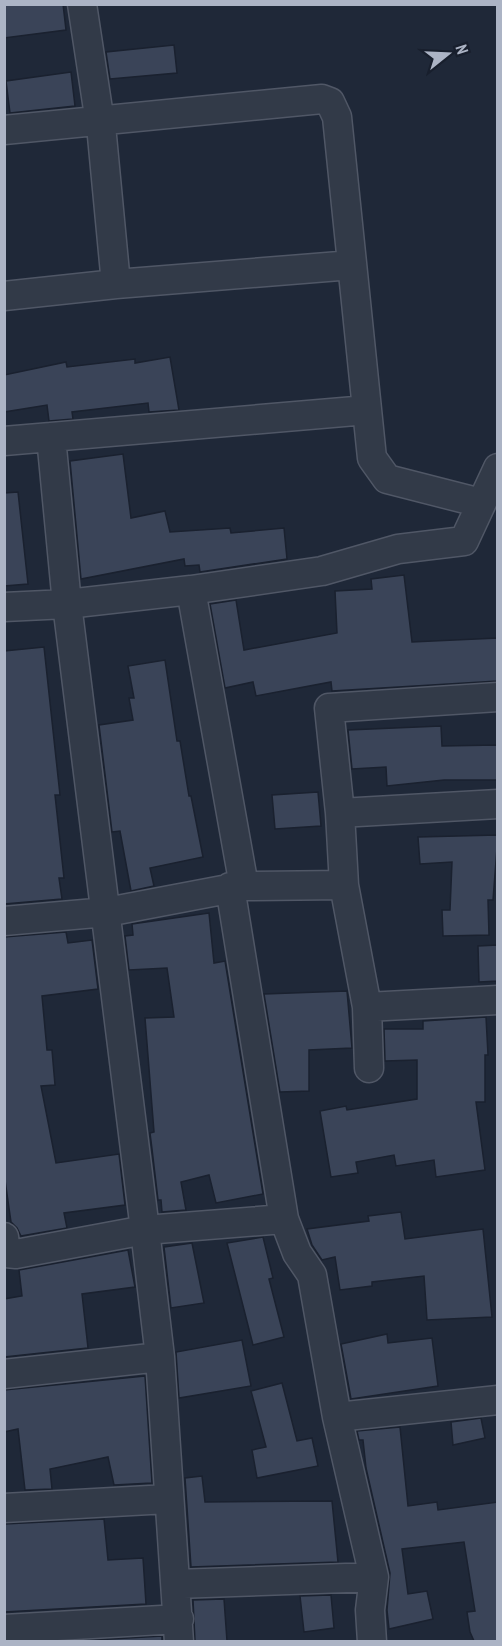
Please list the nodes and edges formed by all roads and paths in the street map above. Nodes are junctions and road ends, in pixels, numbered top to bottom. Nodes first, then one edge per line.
1 (82, 4) edge
2 (100, 120) junction
3 (4, 130) edge
4 (352, 265) junction
5 (116, 284) junction
6 (4, 296) edge
7 (367, 410) junction
8 (51, 437) junction
9 (4, 441) edge
10 (498, 468) edge
11 (481, 503) junction
12 (191, 590) junction
13 (67, 604) junction
14 (4, 607) edge
15 (498, 697) edge
16 (498, 804) edge
17 (340, 813) junction
18 (344, 885) junction
19 (237, 887) junction
20 (107, 912) junction
21 (4, 921) edge
22 (498, 1000) edge
23 (366, 1007) junction
24 (369, 1068) dead end
25 (284, 1219) junction
26 (145, 1230) junction
27 (5, 1237) edge
28 (160, 1357) junction
29 (4, 1374) edge
30 (498, 1400) edge
31 (337, 1417) junction
32 (168, 1499) junction
33 (4, 1508) edge
34 (374, 1576) junction
35 (176, 1584) junction
36 (4, 1629) edge
37 (179, 1630) edge
38 (372, 1641) edge

1 - 2 street
2 - 3 street
2 - 4 street
2 - 5 street
4 - 5 street
4 - 7 street
5 - 6 street
7 - 8 street
7 - 11 street
8 - 9 street
8 - 13 street
10 - 11 street
11 - 12 street
12 - 13 street
12 - 19 street
13 - 14 street
13 - 20 street
15 - 17 street
16 - 17 street
17 - 18 street
18 - 19 street
18 - 23 street
19 - 20 street
19 - 25 street
20 - 21 street
20 - 26 street
22 - 23 street
23 - 24 street
25 - 26 street
25 - 31 street
26 - 27 street
26 - 28 street
28 - 29 street
28 - 32 street
30 - 31 street
31 - 34 street
32 - 33 street
32 - 35 street
34 - 35 street
34 - 38 street
35 - 37 street
36 - 37 street

